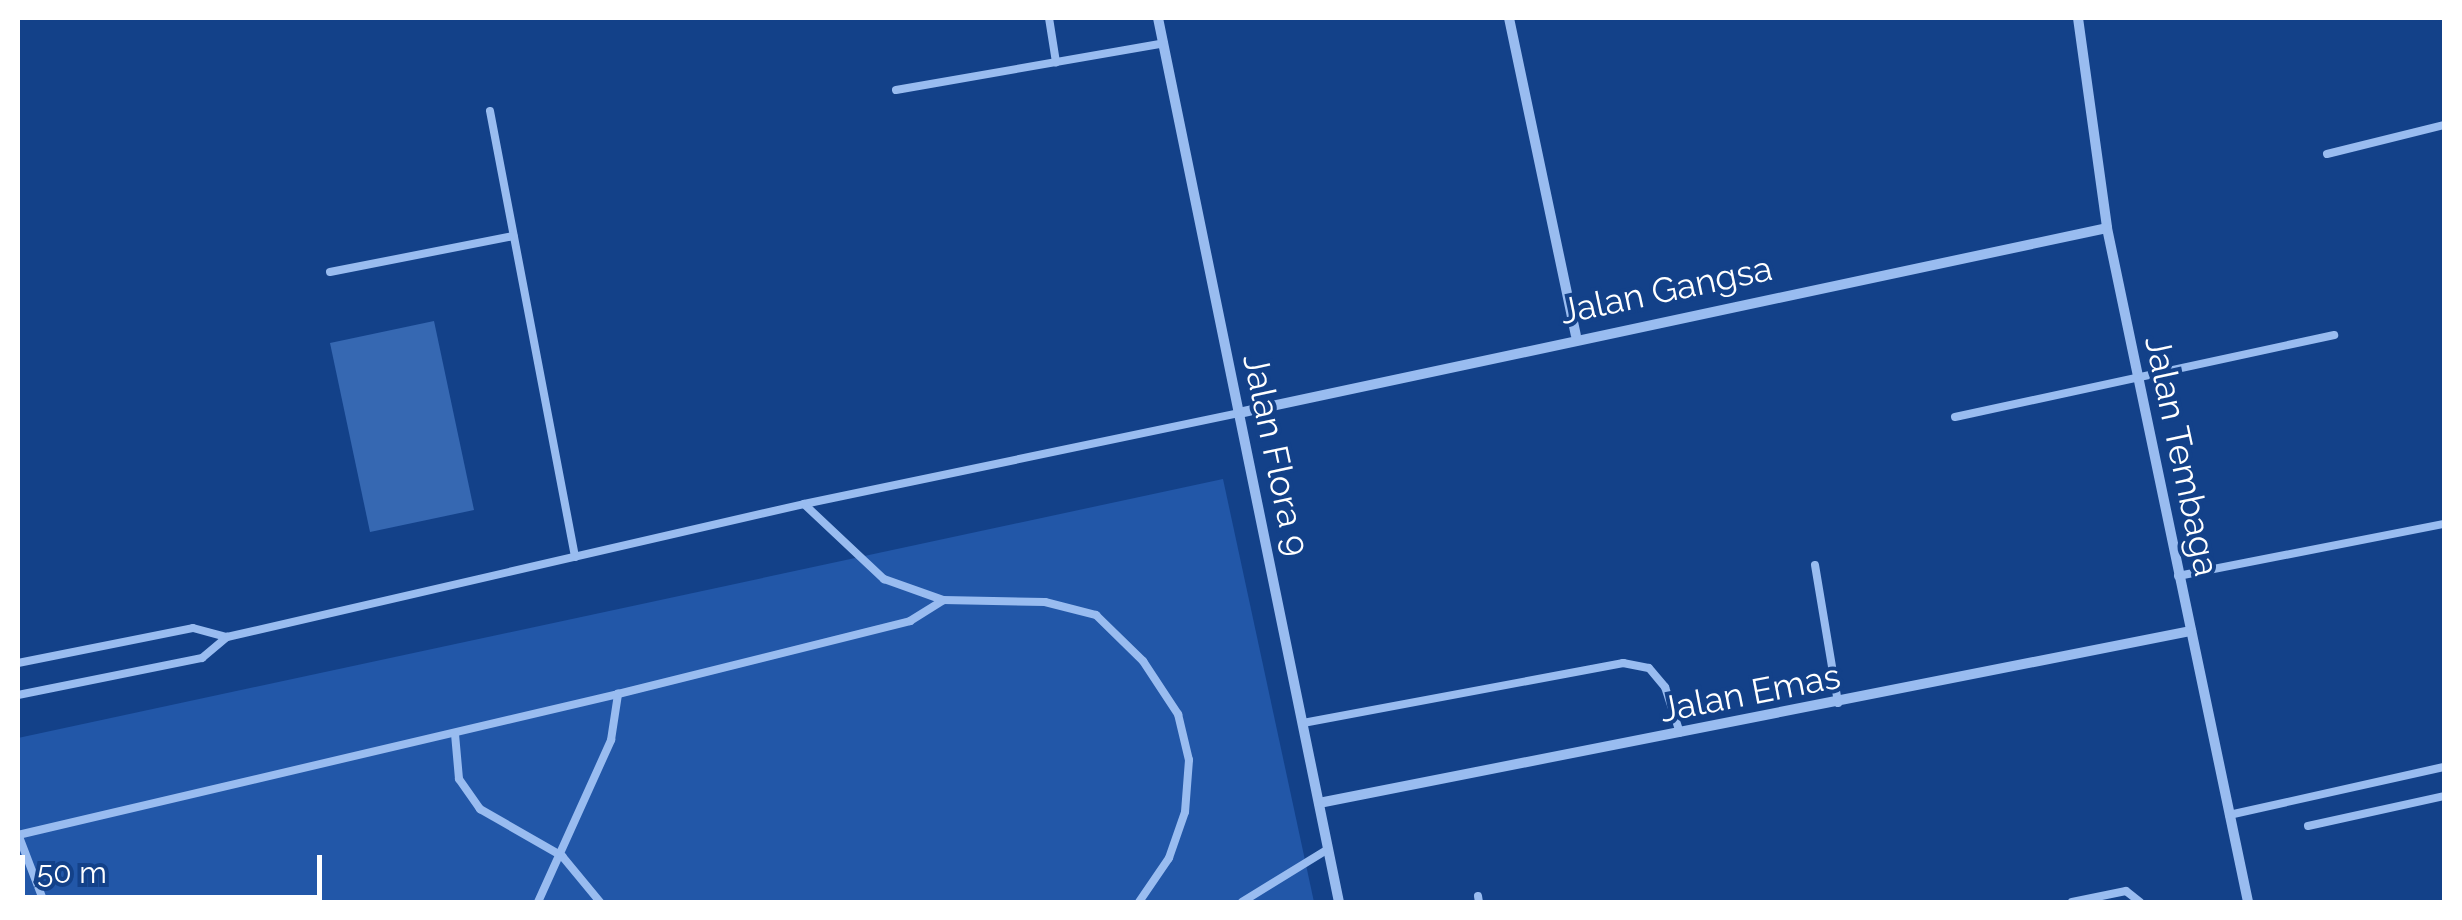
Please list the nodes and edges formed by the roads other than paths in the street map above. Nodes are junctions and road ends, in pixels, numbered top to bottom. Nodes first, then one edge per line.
1 (1049, 18) edge
2 (1158, 18) edge
3 (1508, 18) edge
4 (2078, 18) edge
5 (1164, 43) junction
6 (1056, 62) junction
7 (896, 90) dead end
8 (490, 111) dead end
9 (2444, 126) edge
10 (2327, 154) dead end
11 (2107, 228) junction
12 (514, 236) junction
13 (330, 272) dead end
14 (2334, 335) dead end
15 (1576, 336) junction
16 (2137, 378) junction
17 (1239, 413) junction
18 (1955, 417) dead end
19 (804, 504) junction
20 (2444, 524) edge
21 (575, 557) junction
22 (1815, 565) dead end
23 (2178, 576) junction
24 (942, 600) junction
25 (2191, 631) junction
26 (227, 638) junction
27 (18, 662) edge
28 (618, 694) junction
29 (18, 696) edge
30 (1838, 704) junction
31 (1302, 723) junction
32 (455, 734) junction
33 (1681, 736) junction
34 (2444, 767) edge
35 (2444, 796) edge
36 (1318, 803) junction
37 (2229, 815) junction
38 (2308, 826) dead end
39 (18, 835) edge
40 (1328, 849) junction
41 (562, 856) junction
42 (44, 902) edge
43 (538, 902) edge
44 (600, 902) edge
45 (1139, 902) edge
46 (1242, 902) edge
47 (1339, 902) edge
48 (2072, 902) edge
49 (2140, 902) edge
50 (2248, 902) edge

1 - 6 lane
2 - 5 street, Jalan Flora 9
3 - 15 street
4 - 11 street, Jalan Tembaga
5 - 6 lane
5 - 17 street, Jalan Flora 9
6 - 7 lane
8 - 12 lane
9 - 10 lane
11 - 15 street, Jalan Gangsa
11 - 16 street, Jalan Tembaga
12 - 13 lane
12 - 21 lane
14 - 16 lane
15 - 17 street, Jalan Gangsa
16 - 18 lane
16 - 23 street, Jalan Tembaga
17 - 19 lane
17 - 31 street, Jalan Flora 9
19 - 21 lane
19 - 24 lane
20 - 23 lane
21 - 26 lane
22 - 30 lane
23 - 25 street, Jalan Tembaga
24 - 28 lane
24 - 45 lane
25 - 30 street, Jalan Emas
25 - 37 street, Jalan Tembaga
26 - 27 lane
26 - 29 lane
28 - 32 lane
28 - 41 lane
30 - 33 street, Jalan Emas
31 - 33 lane
31 - 36 street, Jalan Flora 9
32 - 39 lane
32 - 41 lane
33 - 36 street, Jalan Emas
34 - 37 lane
35 - 38 lane
36 - 40 street, Jalan Flora 9
37 - 50 street, Jalan Tembaga
39 - 42 lane
40 - 46 lane
40 - 47 street, Jalan Flora 9
41 - 43 lane
41 - 44 lane
48 - 49 lane

